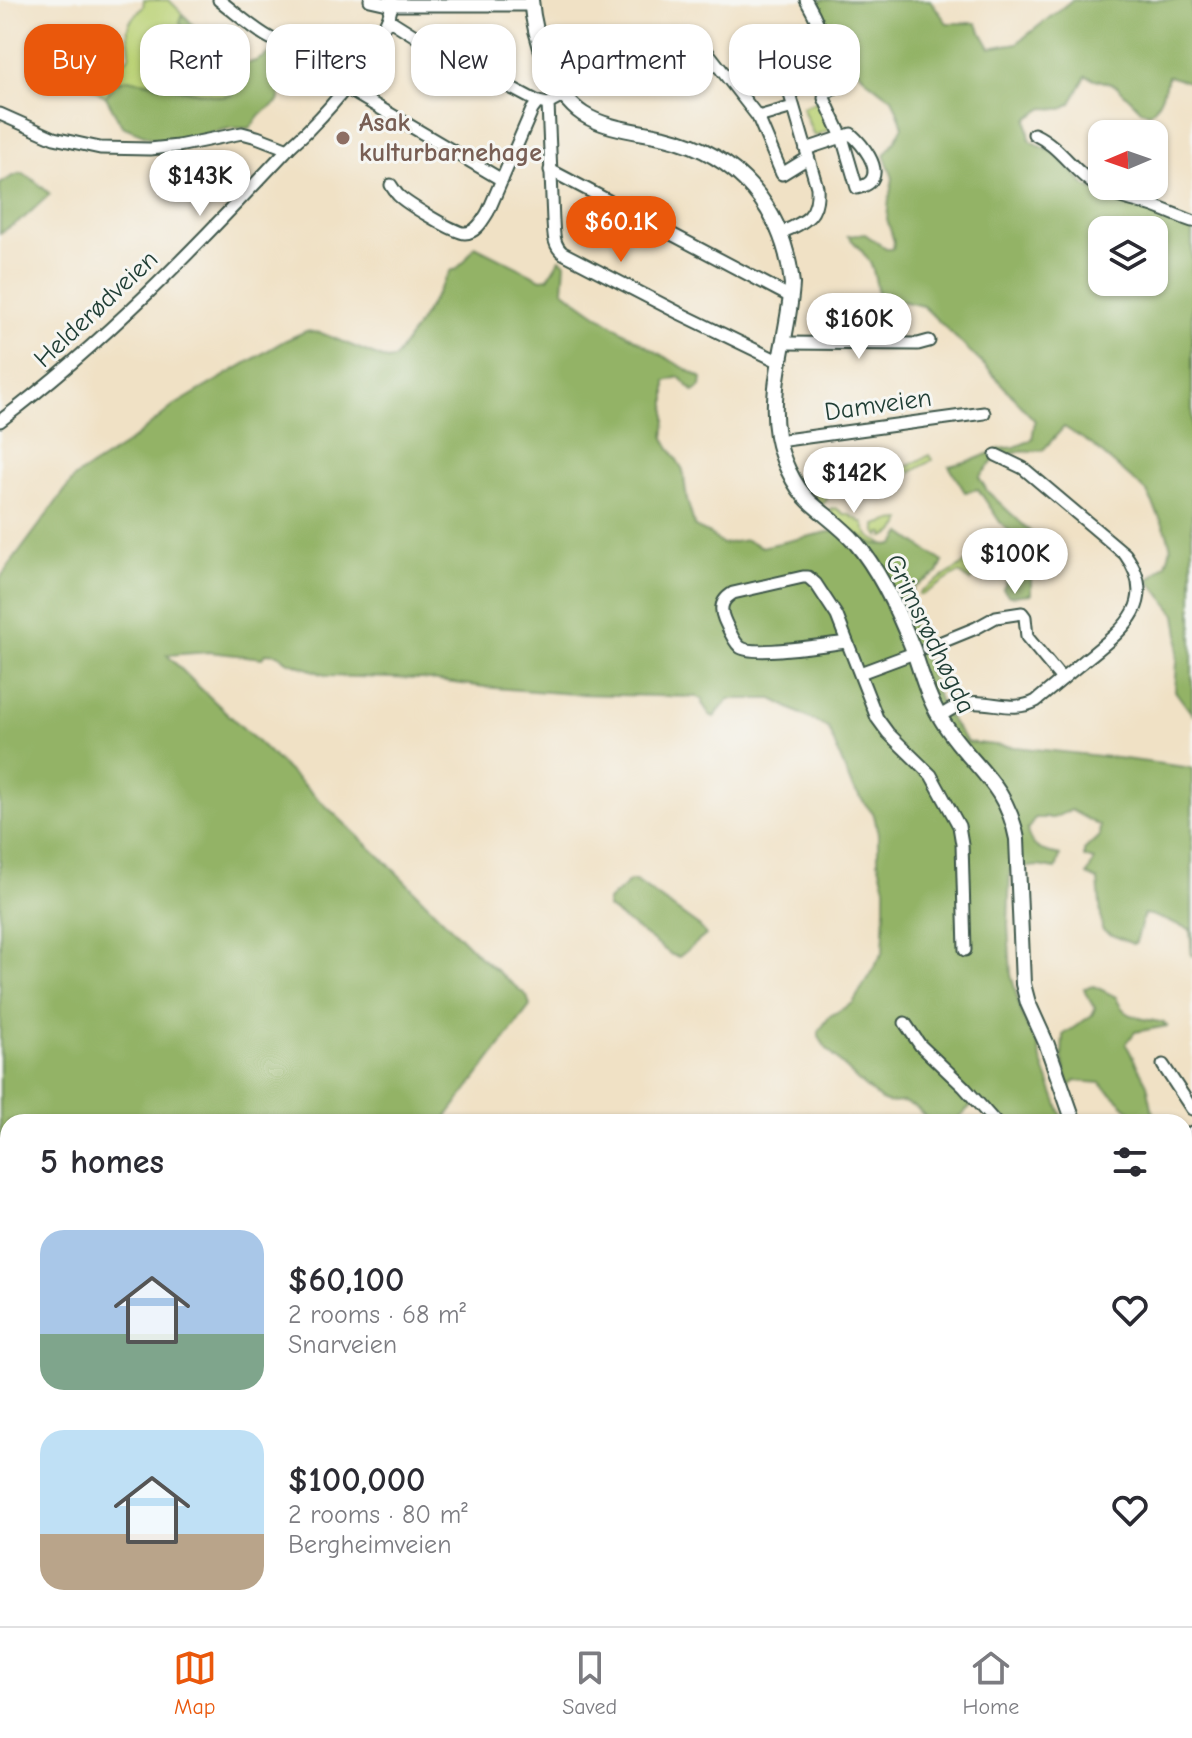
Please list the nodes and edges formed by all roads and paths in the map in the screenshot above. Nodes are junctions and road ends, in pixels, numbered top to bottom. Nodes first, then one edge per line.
1 (219, 0) edge
2 (370, 0) edge
3 (806, 0) edge
4 (392, 3) edge
5 (532, 8) edge
6 (388, 19) junction
7 (385, 24) edge
8 (818, 24) edge
9 (266, 35) edge
10 (713, 59) edge
11 (339, 96) edge
12 (360, 96) edge
13 (563, 96) joint
14 (790, 96) edge
15 (824, 96) edge
16 (543, 103) junction
17 (793, 107) junction
18 (0, 114) edge
19 (758, 117) junction
20 (1034, 134) dead end
21 (288, 149) junction
22 (807, 154) junction
23 (550, 170) junction
24 (502, 180) junction
25 (391, 185) dead end
26 (1192, 221) edge
27 (780, 233) junction
28 (791, 297) junction
29 (929, 341) dead end
30 (784, 343) junction
31 (780, 362) junction
32 (984, 413) dead end
33 (0, 421) edge
34 (778, 441) junction
35 (996, 455) dead end
36 (847, 642) junction
37 (921, 651) junction
38 (860, 673) junction
39 (1062, 679) junction
40 (940, 716) junction
41 (965, 950) dead end
42 (905, 1023) dead end
43 (1163, 1065) dead end
44 (1192, 1109) edge
45 (988, 1114) edge
46 (1071, 1114) edge
47 (1192, 1132) edge
48 (1192, 1142) edge

1 - 9 street
2 - 4 street
3 - 8 street
4 - 5 street
4 - 6 street, Helderødveien
6 - 7 street, Helderødveien
6 - 16 street
10 - 19 street
11 - 21 street, Helderødveien
12 - 24 street
13 - 16 street
13 - 27 main road, Grimsrødhøgda
14 - 17 street
15 - 22 street
16 - 23 street
16 - 24 street
17 - 19 street
17 - 22 street
18 - 21 street
19 - 22 street
20 - 26 street
21 - 33 street, Helderødveien
22 - 27 street
23 - 28 street
23 - 31 street
24 - 25 street
27 - 28 main road, Grimsrødhøgda
28 - 30 main road, Grimsrødhøgda
29 - 30 street
30 - 31 main road, Grimsrødhøgda
31 - 34 main road, Grimsrødhøgda
32 - 34 street, Damveien
34 - 37 main road, Grimsrødhøgda
35 - 39 street
36 - 36 street
36 - 38 street
37 - 38 street
37 - 39 street
37 - 40 main road, Grimsrødhøgda
38 - 41 street
39 - 40 street
40 - 46 main road, Grimsrødhøgda
42 - 45 street
43 - 44 street
47 - 48 street

